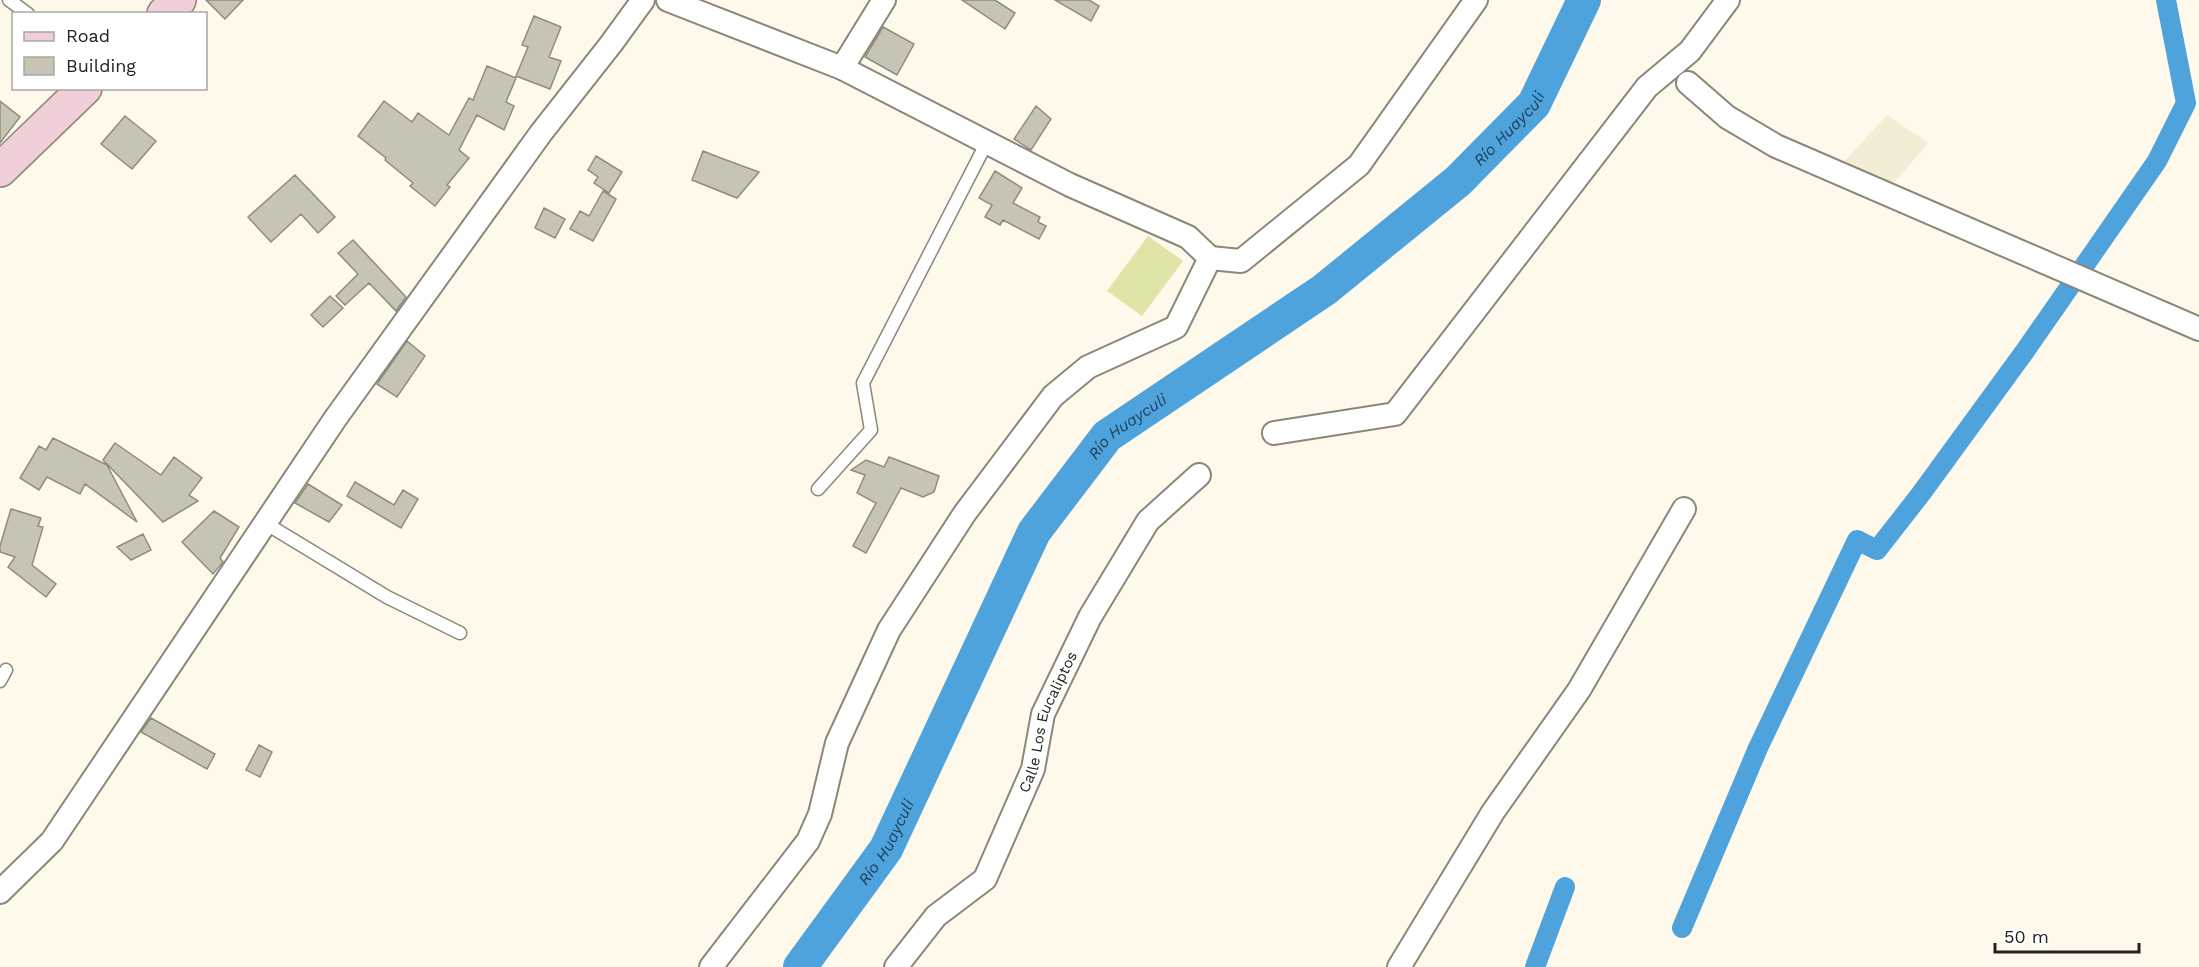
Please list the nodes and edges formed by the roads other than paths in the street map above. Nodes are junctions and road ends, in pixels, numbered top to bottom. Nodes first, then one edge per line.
1 (9, 0) edge
2 (179, 0) edge
3 (643, 0) edge
4 (669, 0) edge
5 (884, 0) edge
6 (1476, 0) edge
7 (1728, 0) edge
8 (25, 12) edge
9 (166, 12) edge
10 (842, 68) junction
11 (1689, 83) dead end
12 (83, 90) edge
13 (987, 142) junction
14 (0, 170) edge
15 (1210, 258) junction
16 (2199, 329) edge
17 (1274, 434) dead end
18 (1199, 475) dead end
19 (818, 489) dead end
20 (1684, 509) dead end
21 (265, 523) junction
22 (460, 633) dead end
23 (0, 892) edge
24 (711, 967) edge
25 (896, 967) edge
26 (1399, 967) edge

1 - 8 lane
2 - 9 main road
3 - 21 street
4 - 10 street
5 - 10 street
6 - 15 street
7 - 17 street
10 - 13 street
11 - 16 street
12 - 14 main road
13 - 15 street
13 - 19 lane
15 - 24 street
18 - 25 street, Calle Los Eucaliptos
20 - 26 street
21 - 22 lane
21 - 23 street

